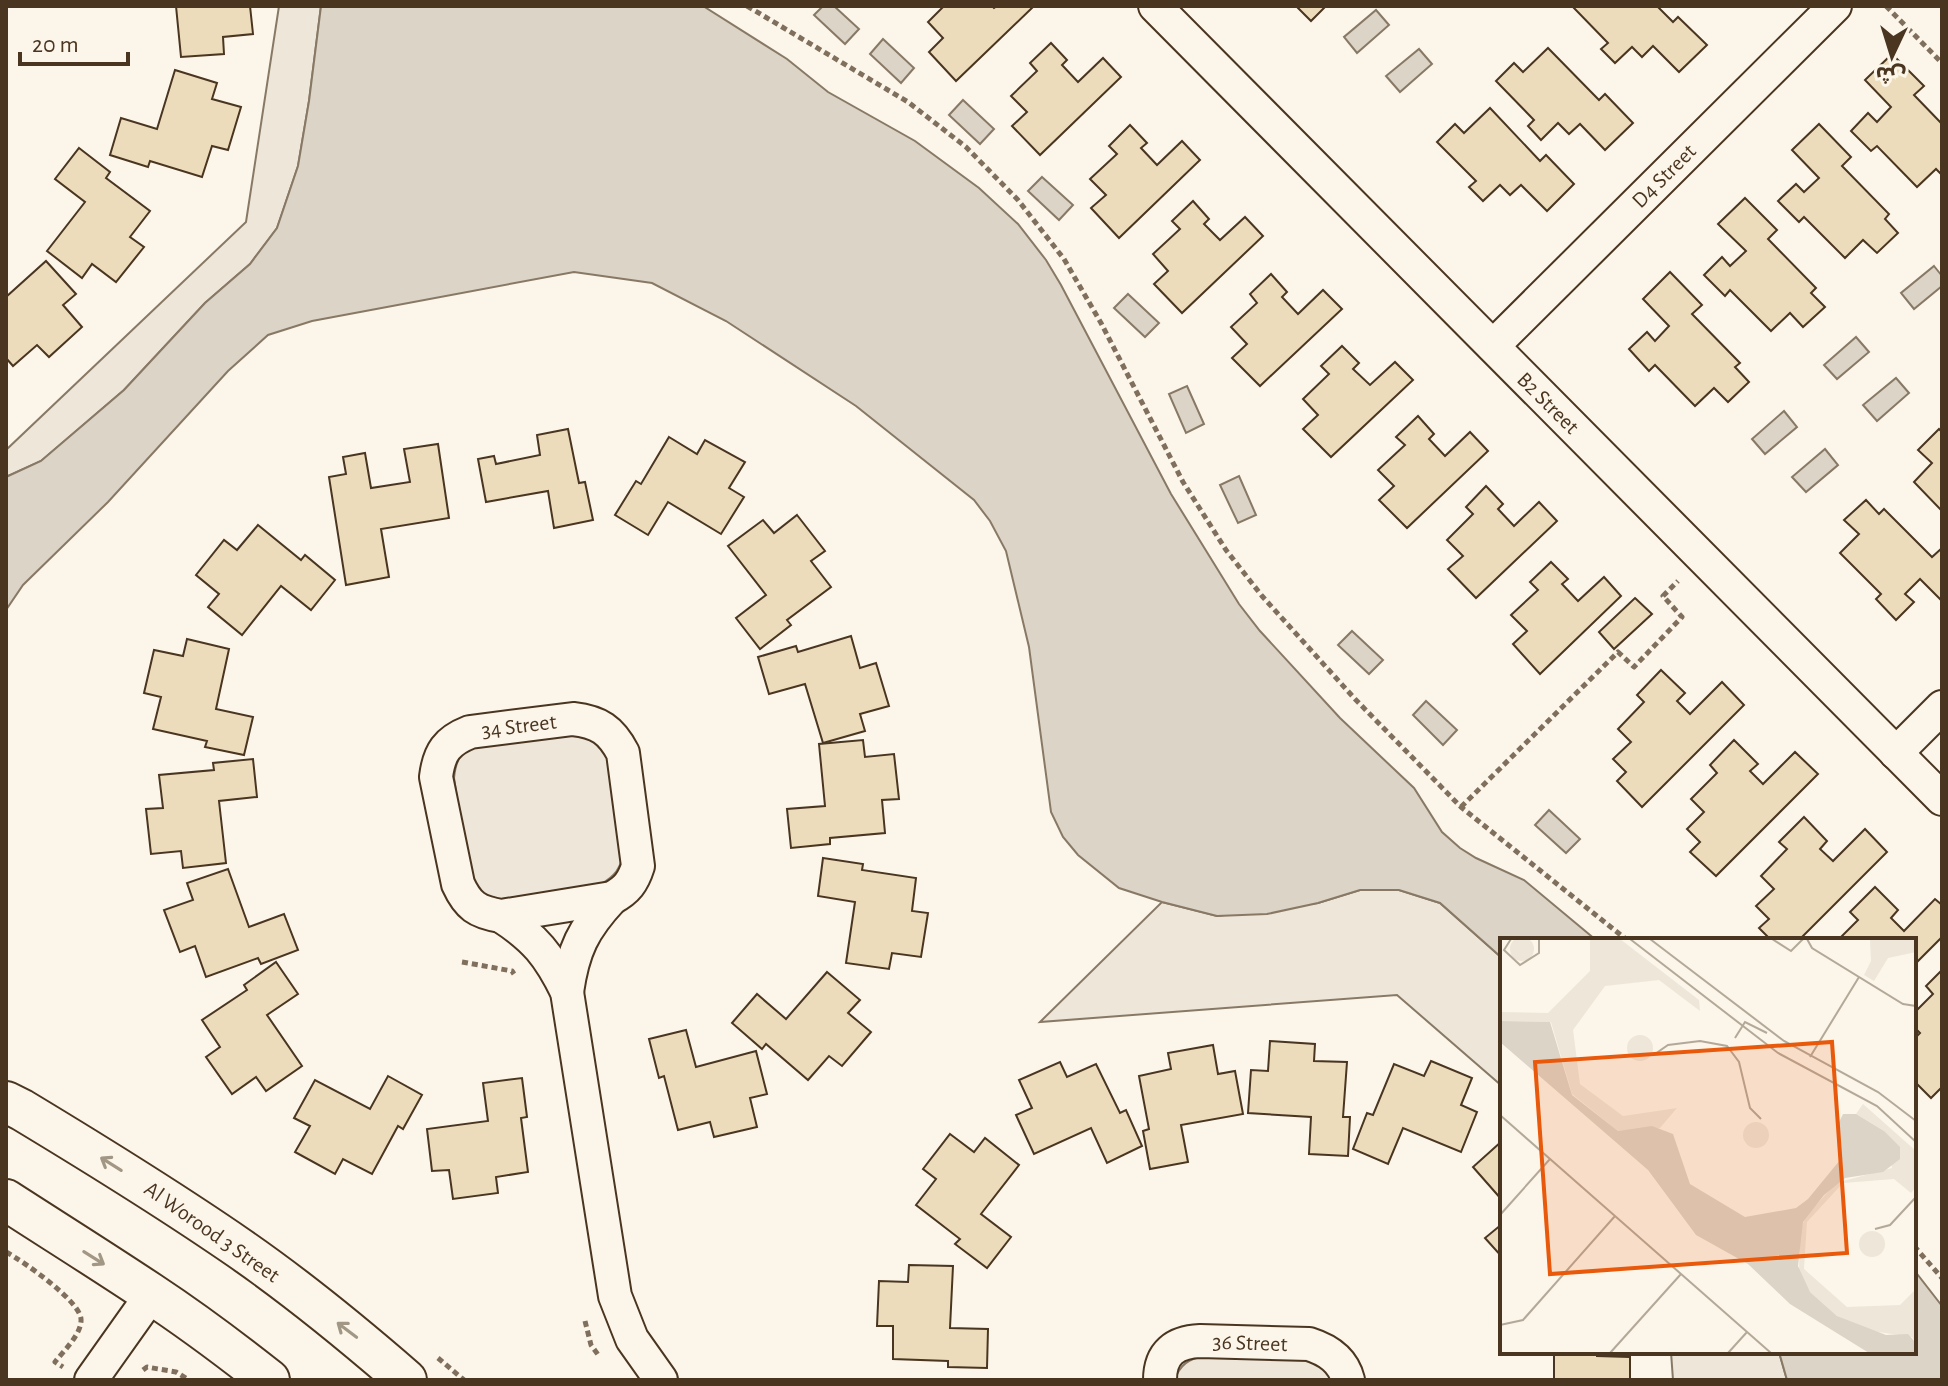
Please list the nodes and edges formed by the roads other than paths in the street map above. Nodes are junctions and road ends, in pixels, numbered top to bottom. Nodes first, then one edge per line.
1 (1155, 6) edge
2 (1835, 6) edge
3 (1493, 346) junction
4 (1942, 707) edge
5 (1896, 753) junction
6 (1942, 799) edge
7 (612, 898) junction
8 (501, 916) junction
9 (567, 992) junction
10 (6, 1102) edge
11 (6, 1200) edge
12 (152, 1294) junction
13 (82, 1377) edge
14 (269, 1380) edge
15 (406, 1380) edge
16 (661, 1380) edge
17 (1160, 1380) edge
18 (1348, 1380) edge

1 - 3 street, B2 Street
2 - 3 street, D4 Street
3 - 5 street, B2 Street
4 - 5 street
5 - 6 street, B2 Street
7 - 8 street
7 - 8 street, 34 Street
7 - 9 street, 34 Street
8 - 9 street, 34 Street
9 - 16 street, 34 Street
15 -> 10 street, Al Worood 3 Street
11 -> 12 street
12 - 13 street
12 - 14 street
17 - 18 street, 36 Street

